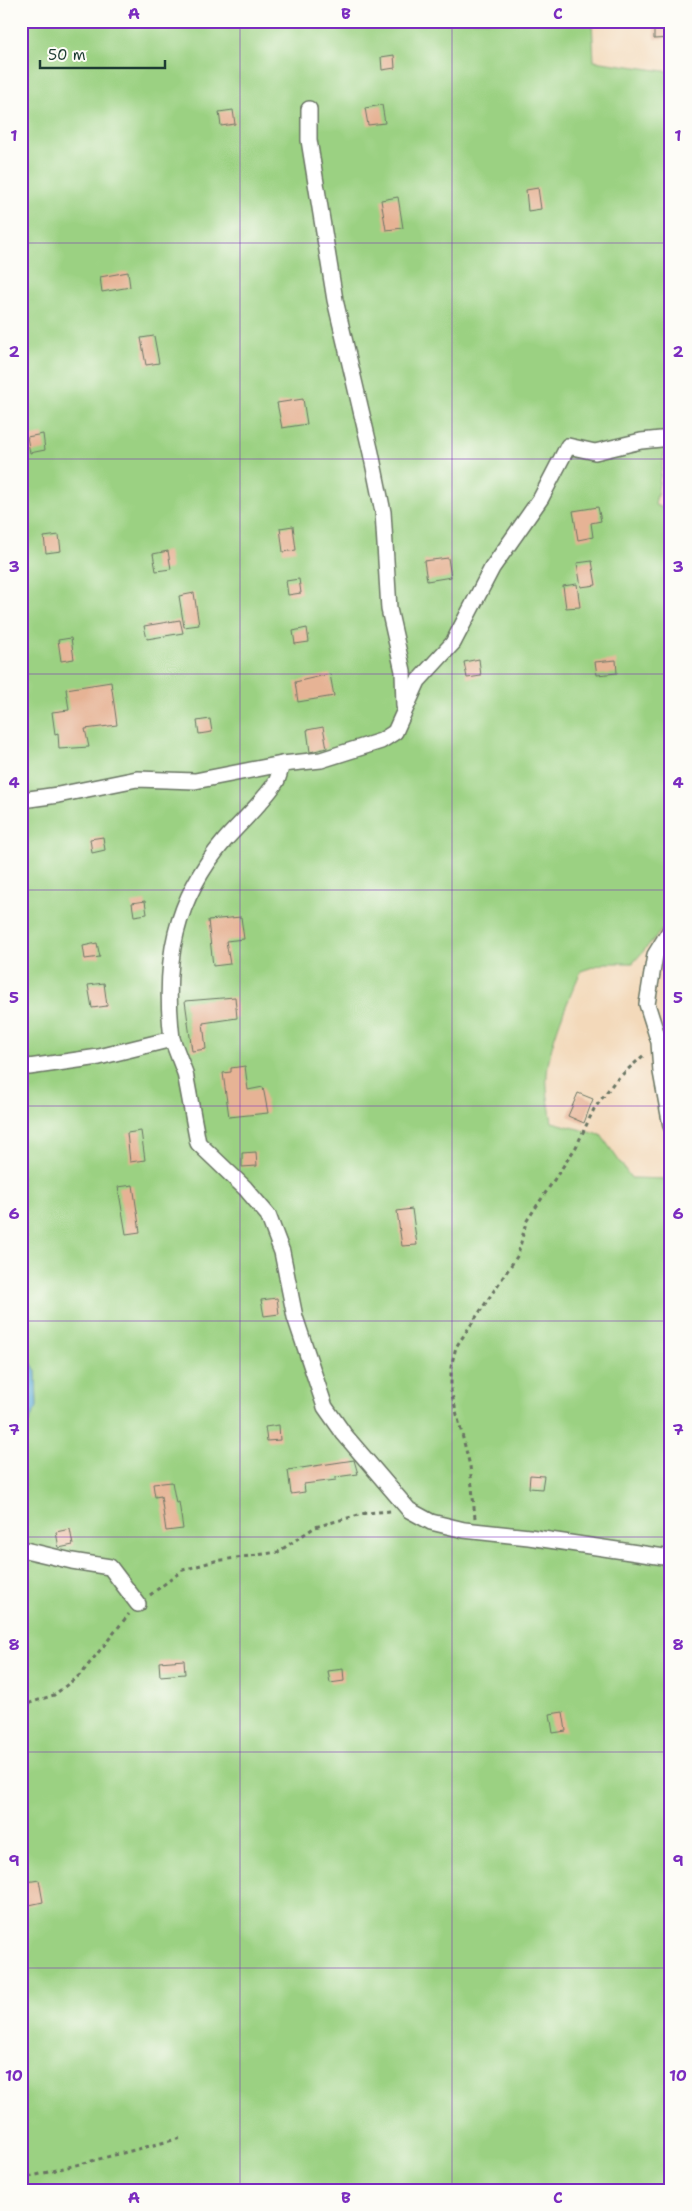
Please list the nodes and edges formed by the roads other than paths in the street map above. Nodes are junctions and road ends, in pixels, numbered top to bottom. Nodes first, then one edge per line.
1 (309, 109) dead end
2 (671, 438) edge
3 (404, 710) junction
4 (282, 764) junction
5 (22, 800) edge
6 (671, 929) edge
7 (172, 1039) junction
8 (21, 1064) edge
9 (671, 1126) edge
10 (21, 1549) edge
11 (671, 1558) edge
12 (138, 1604) road end

1 - 3 street
2 - 3 street
3 - 4 street
4 - 5 street
4 - 7 street
6 - 9 street
7 - 8 street
7 - 11 street
10 - 12 street

